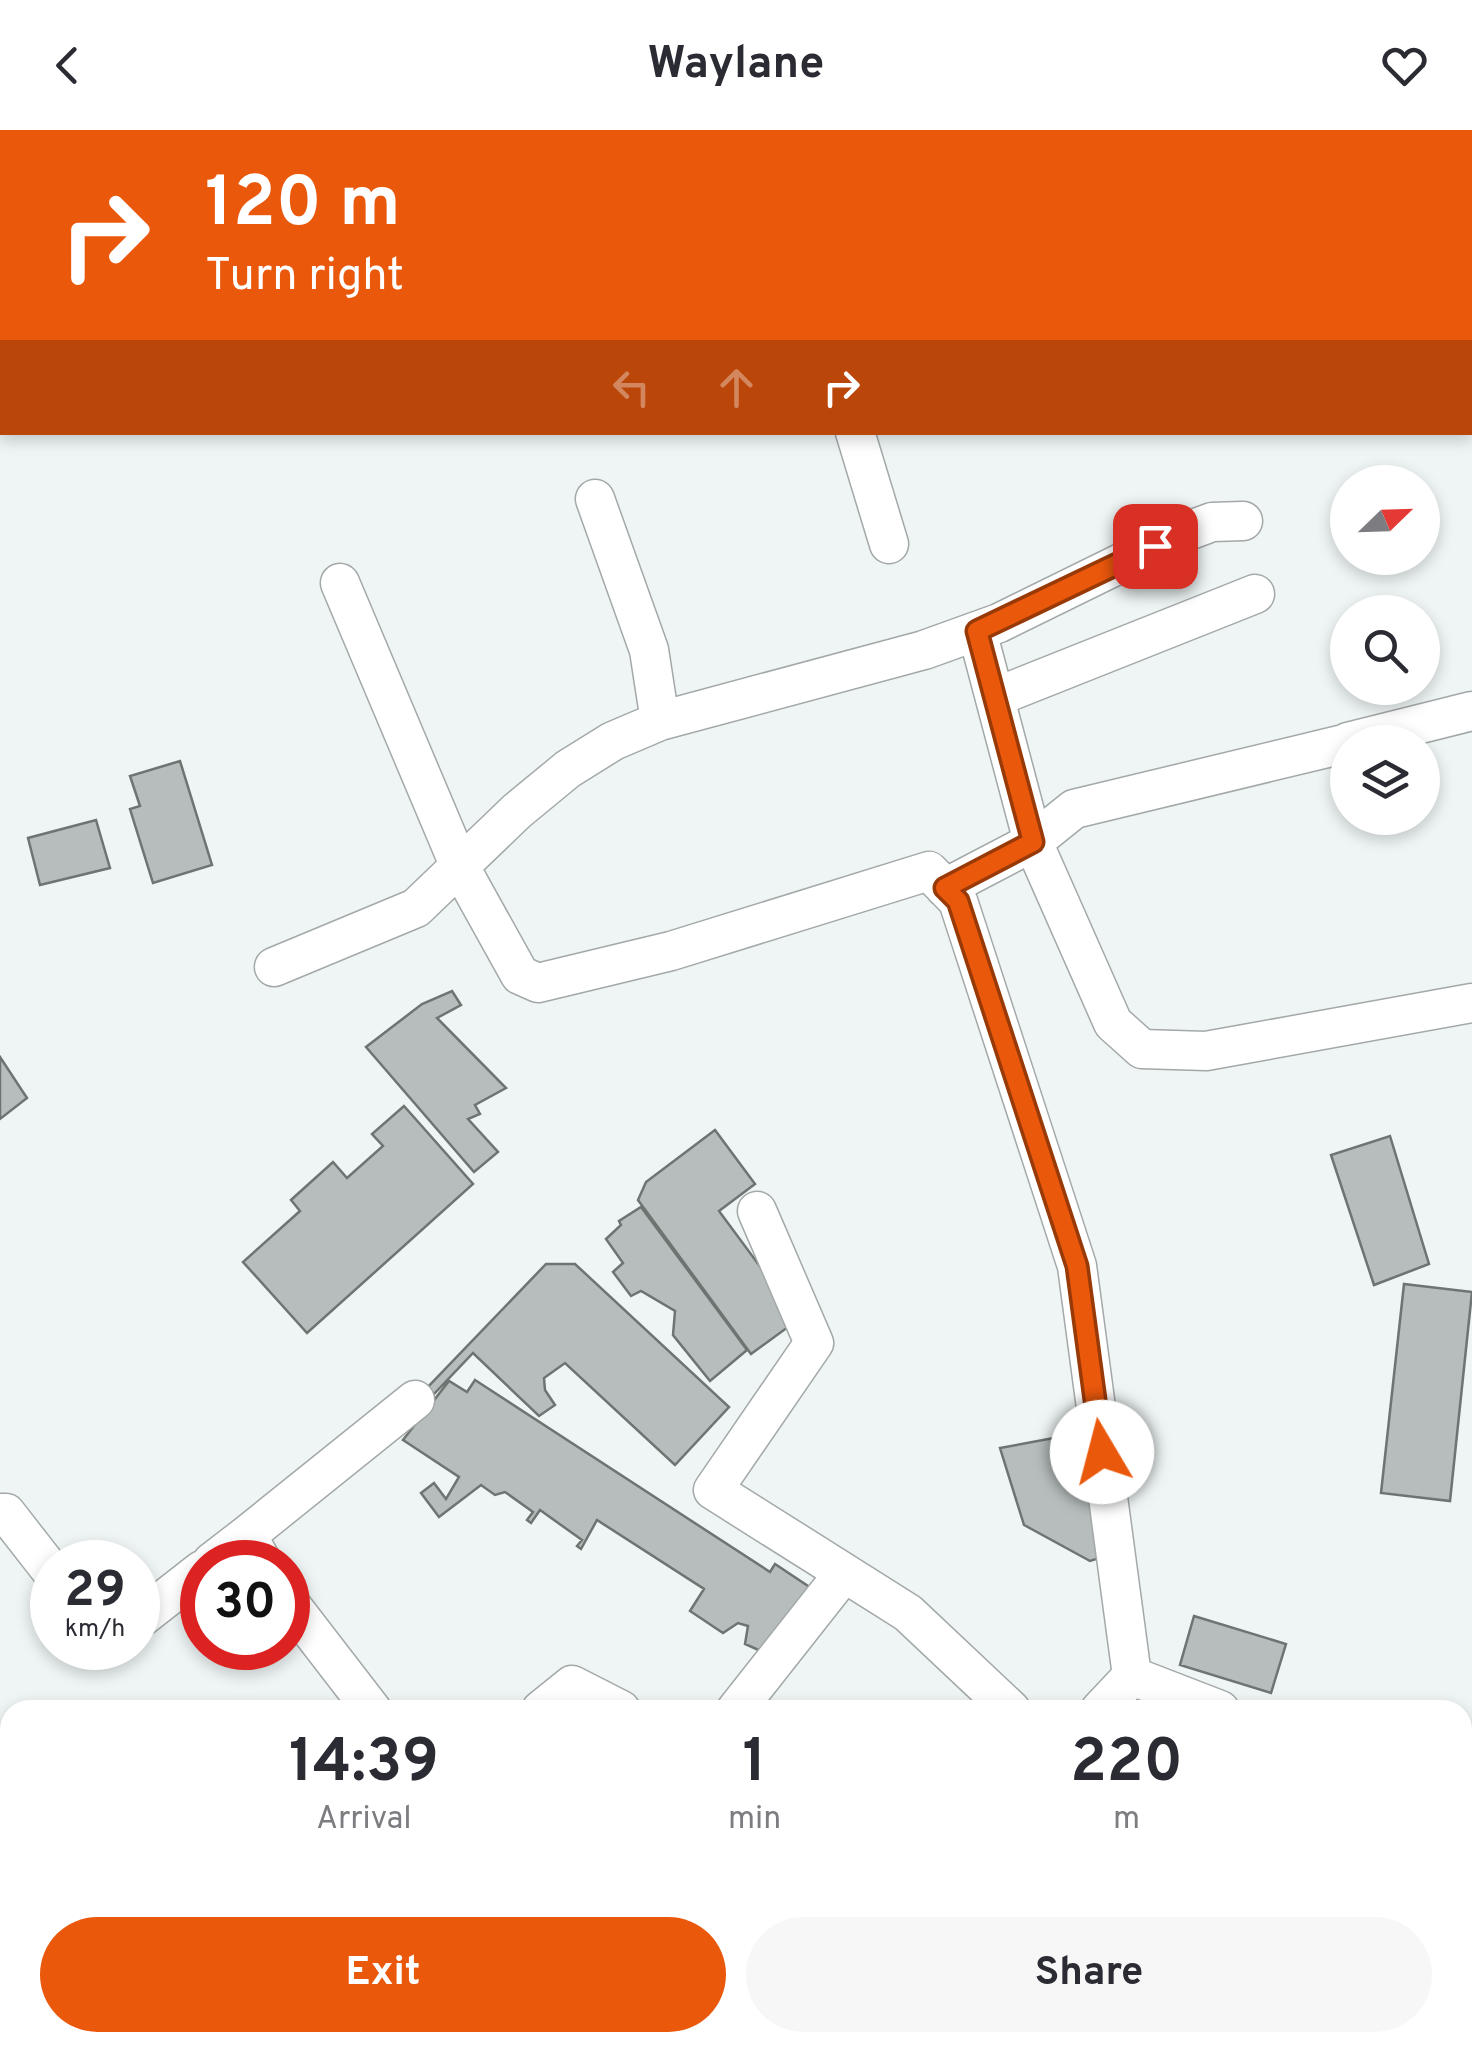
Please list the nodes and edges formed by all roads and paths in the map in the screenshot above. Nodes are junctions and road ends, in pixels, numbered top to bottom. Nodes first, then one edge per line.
1 (856, 435) edge
2 (596, 498) dead end
3 (1243, 521) dead end
4 (890, 544) dead end
5 (340, 583) dead end
6 (1255, 594) dead end
7 (977, 631) junction
8 (996, 697) junction
9 (1472, 711) edge
10 (660, 721) junction
11 (1418, 725) edge
12 (1330, 747) edge
13 (1033, 842) junction
14 (460, 867) junction
15 (945, 888) junction
16 (274, 967) dead end
17 (1472, 1003) edge
18 (756, 1211) dead end
19 (415, 1400) dead end
20 (0, 1513) edge
21 (265, 1540) edge
22 (30, 1544) edge
23 (844, 1572) junction
24 (180, 1587) edge
25 (160, 1603) edge
26 (310, 1630) edge
27 (1132, 1676) junction
28 (364, 1700) edge
29 (553, 1700) edge
30 (601, 1700) edge
31 (744, 1700) edge
32 (1000, 1700) edge
33 (1109, 1700) edge
34 (1194, 1700) edge

1 - 4 street
2 - 10 street
3 - 7 street
5 - 14 street
6 - 8 street
7 - 8 street
7 - 10 street
8 - 13 street
9 - 11 street
10 - 14 street
12 - 13 street
13 - 15 street
13 - 17 street
14 - 15 street
14 - 16 street
15 - 27 street
18 - 23 street
19 - 21 street
20 - 22 street
23 - 31 street
23 - 32 street
24 - 25 street
26 - 28 street
27 - 33 street
27 - 34 street
29 - 30 street

